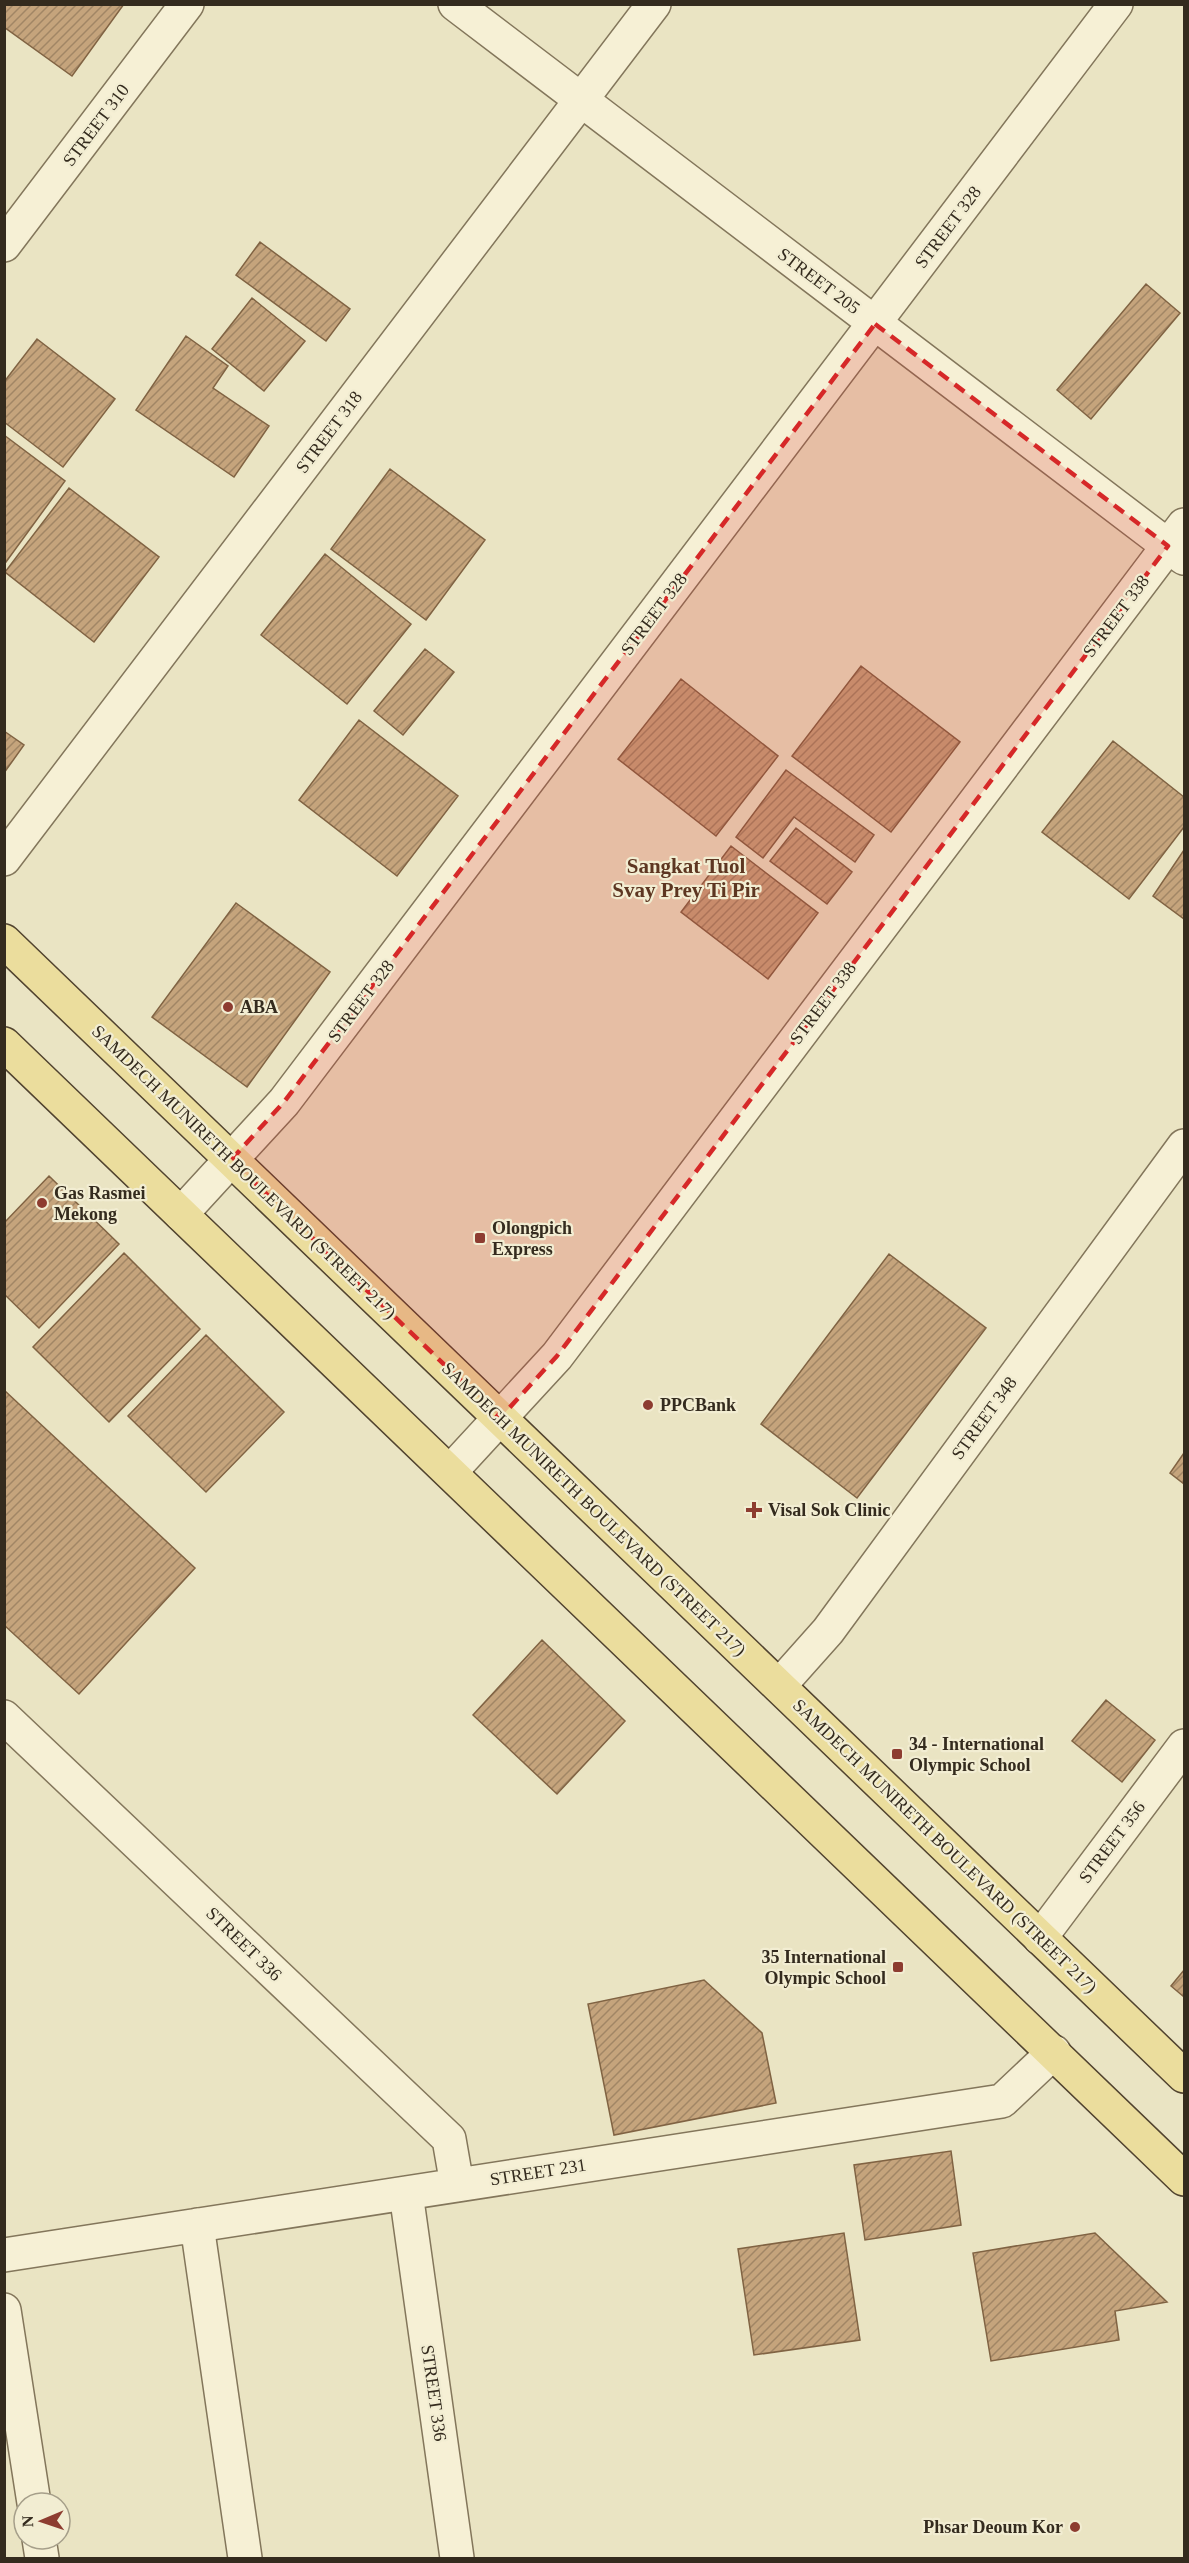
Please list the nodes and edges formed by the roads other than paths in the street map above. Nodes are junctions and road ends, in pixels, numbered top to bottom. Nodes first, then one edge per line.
1 (187, 4) edge
2 (454, 4) edge
3 (654, 4) edge
4 (1116, 4) edge
5 (581, 100) junction
6 (4, 245) edge
7 (875, 324) junction
8 (1179, 543) edge
9 (4, 859) edge
10 (4, 941) edge
11 (4, 1044) edge
12 (1185, 1146) edge
13 (231, 1160) junction
14 (181, 1214) junction
15 (500, 1418) junction
16 (450, 1472) junction
17 (779, 1686) junction
18 (4, 1717) edge
19 (1185, 1746) edge
20 (1040, 1938) junction
21 (1054, 2052) junction
22 (1185, 2076) edge
23 (1185, 2179) edge
24 (457, 2185) junction
25 (406, 2193) junction
26 (197, 2225) junction
27 (4, 2255) edge
28 (4, 2310) edge
29 (32, 2491) edge
30 (245, 2559) edge
31 (457, 2559) edge

1 - 6 street, STREET 310
2 - 5 street, STREET 205
3 - 5 street, STREET 318
4 - 7 street, STREET 328
5 - 7 street, STREET 205
5 - 9 street, STREET 318
7 - 8 street, STREET 205
7 - 13 street, STREET 328
8 - 15 street, STREET 338
10 - 13 main road, SAMDECH MUNIRETH BOULEVARD (STREET 217)
11 - 14 main road
12 - 17 street, STREET 348
13 - 14 street, STREET 328
13 - 15 main road, SAMDECH MUNIRETH BOULEVARD (STREET 217)
14 - 16 main road
15 - 16 street, STREET 338
15 - 17 main road, SAMDECH MUNIRETH BOULEVARD (STREET 217)
16 - 21 main road
17 - 20 main road, SAMDECH MUNIRETH BOULEVARD (STREET 217)
18 - 24 street, STREET 336
19 - 20 street, STREET 356
20 - 22 main road, SAMDECH MUNIRETH BOULEVARD (STREET 217)
21 - 23 main road
21 - 24 street, STREET 231
24 - 25 street, STREET 231
25 - 26 street, STREET 231
25 - 31 street, STREET 336
26 - 27 street, STREET 231
26 - 30 street
28 - 29 street

